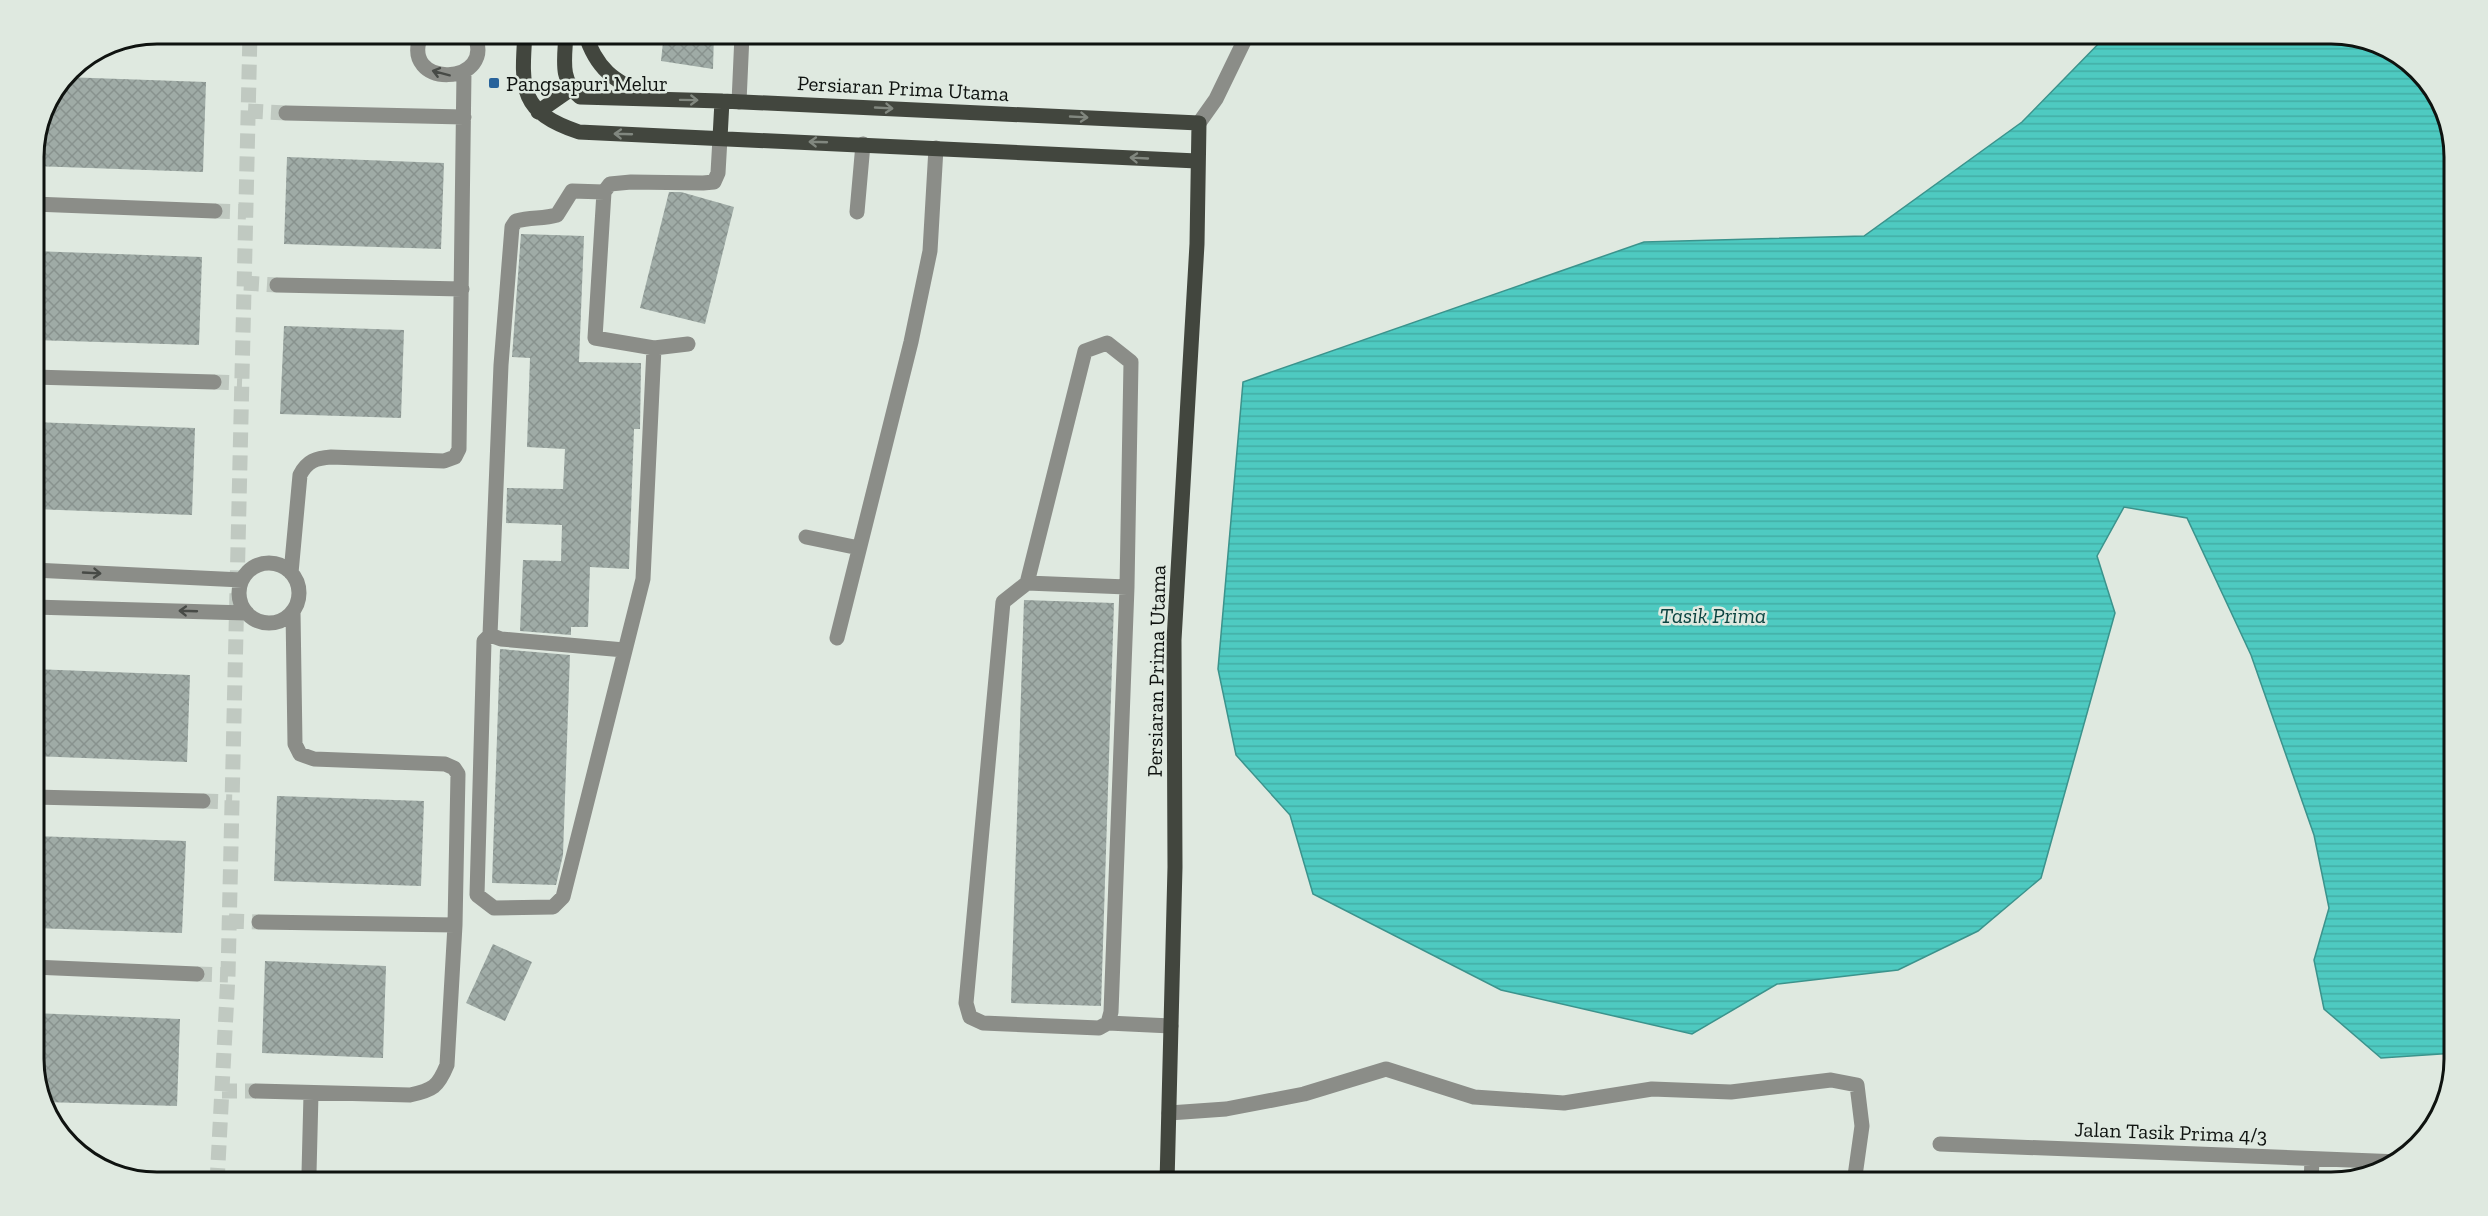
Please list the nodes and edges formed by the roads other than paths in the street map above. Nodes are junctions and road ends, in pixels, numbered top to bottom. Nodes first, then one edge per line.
1 (419, 44) edge
2 (476, 44) edge
3 (524, 44) edge
4 (566, 44) edge
5 (588, 44) edge
6 (742, 44) edge
7 (1243, 44) edge
8 (464, 72) junction
9 (571, 89) junction
10 (655, 100) junction
11 (722, 101) junction
12 (739, 102) junction
13 (538, 112) junction
14 (286, 113) tunnel mouth
15 (464, 117) junction
16 (1199, 123) junction
17 (720, 138) junction
18 (863, 144) junction
19 (936, 148) junction
20 (1197, 160) junction
21 (604, 192) junction
22 (44, 204) edge
23 (215, 211) tunnel mouth
24 (857, 212) dead end
25 (277, 285) tunnel mouth
26 (462, 289) junction
27 (688, 344) dead end
28 (654, 348) junction
29 (44, 377) edge
30 (214, 382) tunnel mouth
31 (806, 537) dead end
32 (859, 548) junction
33 (44, 571) edge
34 (291, 573) junction
35 (242, 580) junction
36 (1027, 583) junction
37 (1126, 587) junction
38 (44, 607) edge
39 (293, 611) junction
40 (247, 613) junction
41 (490, 635) junction
42 (837, 638) dead end
43 (624, 650) junction
44 (44, 797) edge
45 (202, 801) tunnel mouth
46 (259, 922) tunnel mouth
47 (455, 925) junction
48 (44, 967) edge
49 (197, 974) tunnel mouth
50 (1108, 1023) junction
51 (1171, 1026) junction
52 (256, 1091) tunnel mouth
53 (311, 1094) junction
54 (1169, 1113) junction
55 (1940, 1144) dead end
56 (2312, 1159) junction
57 (2381, 1161) edge
58 (309, 1172) edge
59 (1167, 1172) edge
60 (1856, 1172) edge
61 (2311, 1172) edge

8 -> 1 street
2 - 8 street
3 - 13 main road
4 - 9 main road
5 - 10 main road
6 - 12 street
7 - 16 street
8 - 15 street
9 - 10 main road, Persiaran Prima Utama
9 - 13 main road
10 -> 11 main road, Persiaran Prima Utama
11 - 12 main road, Persiaran Prima Utama
11 - 17 main road
12 -> 16 main road, Persiaran Prima Utama
17 -> 13 main road
14 - 15 street
15 - 26 street
16 - 20 main road, Persiaran Prima Utama
18 -> 17 main road
17 - 21 street
18 - 19 main road
18 - 24 street
20 -> 19 main road
19 - 32 street
20 - 51 main road, Persiaran Prima Utama
21 - 28 street
21 - 41 street
22 - 23 street
25 - 26 street
26 - 34 street
27 - 28 street
28 - 43 street
29 - 30 street
31 - 32 street
32 - 42 street
33 -> 35 street
34 - 35 street
34 - 39 street
35 - 40 street
36 - 37 street
36 - 37 street
36 - 50 street
37 - 50 street
40 -> 38 street
39 - 40 street
39 - 47 street
41 - 43 street
41 - 43 street
44 - 45 street
46 - 47 street
47 - 53 street
48 - 49 street
50 - 51 street
51 - 54 main road, Persiaran Prima Utama
52 - 53 street
53 - 58 street
54 - 59 main road, Persiaran Prima Utama
54 - 60 street
55 - 56 street, Jalan Tasik Prima 4/3
56 - 57 street, Jalan Tasik Prima 4/3
56 - 61 street

